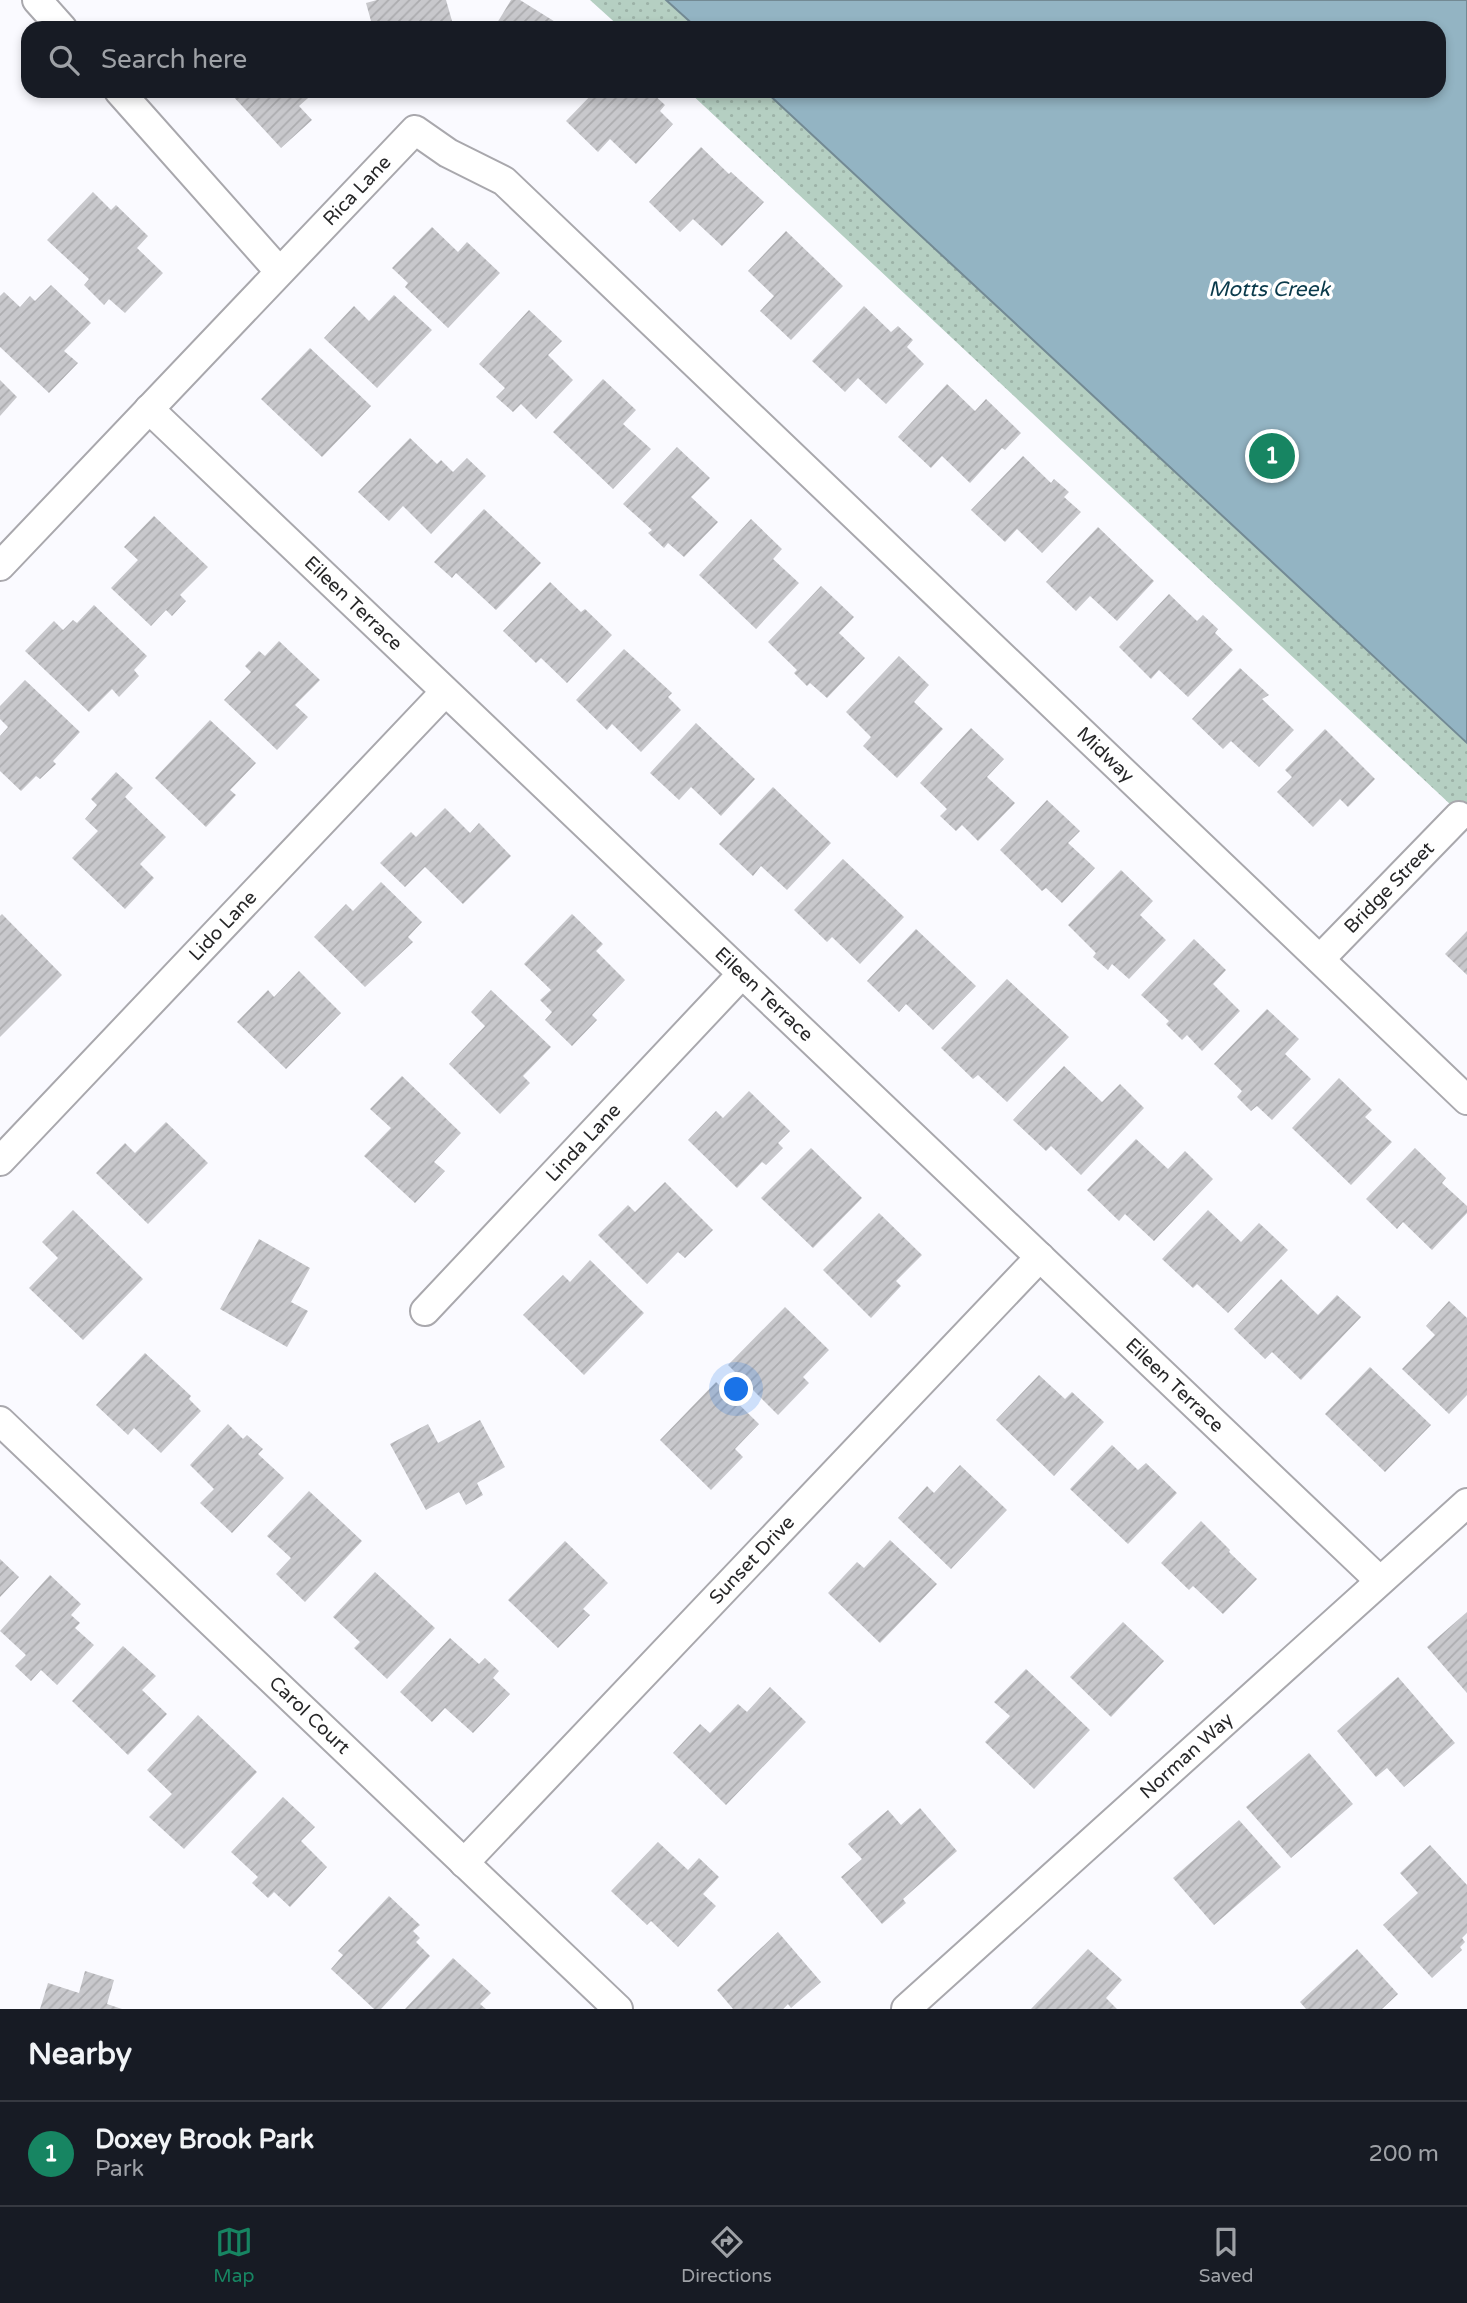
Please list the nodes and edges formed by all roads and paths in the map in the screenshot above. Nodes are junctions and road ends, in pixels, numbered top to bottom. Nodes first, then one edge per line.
1 (37, 0) edge
2 (56, 21) edge
3 (125, 98) edge
4 (279, 271) junction
5 (149, 409) junction
6 (746, 411) joint
7 (0, 566) edge
8 (445, 692) junction
9 (1459, 816) dead end
10 (1321, 958) junction
11 (742, 974) junction
12 (1467, 1100) edge
13 (0, 1161) edge
14 (1040, 1257) junction
15 (425, 1311) dead end
16 (0, 1421) edge
17 (1467, 1503) edge
18 (1379, 1580) junction
19 (464, 1863) junction
20 (618, 2009) edge
21 (906, 2009) edge

1 - 2 street
3 - 4 street
4 - 5 street, Rica Lane
4 - 6 street, Rica Lane
5 - 7 street, Rica Lane
5 - 8 street, Eileen Terrace
6 - 10 street, Midway
8 - 11 street, Eileen Terrace
8 - 13 street, Lido Lane
9 - 10 street, Bridge Street
10 - 12 street, Midway
11 - 14 street, Eileen Terrace
11 - 15 street, Linda Lane
14 - 18 street, Eileen Terrace
14 - 19 street, Sunset Drive
16 - 19 street, Carol Court
17 - 18 street, Norman Way
18 - 21 street, Norman Way
19 - 20 street, Carol Court

